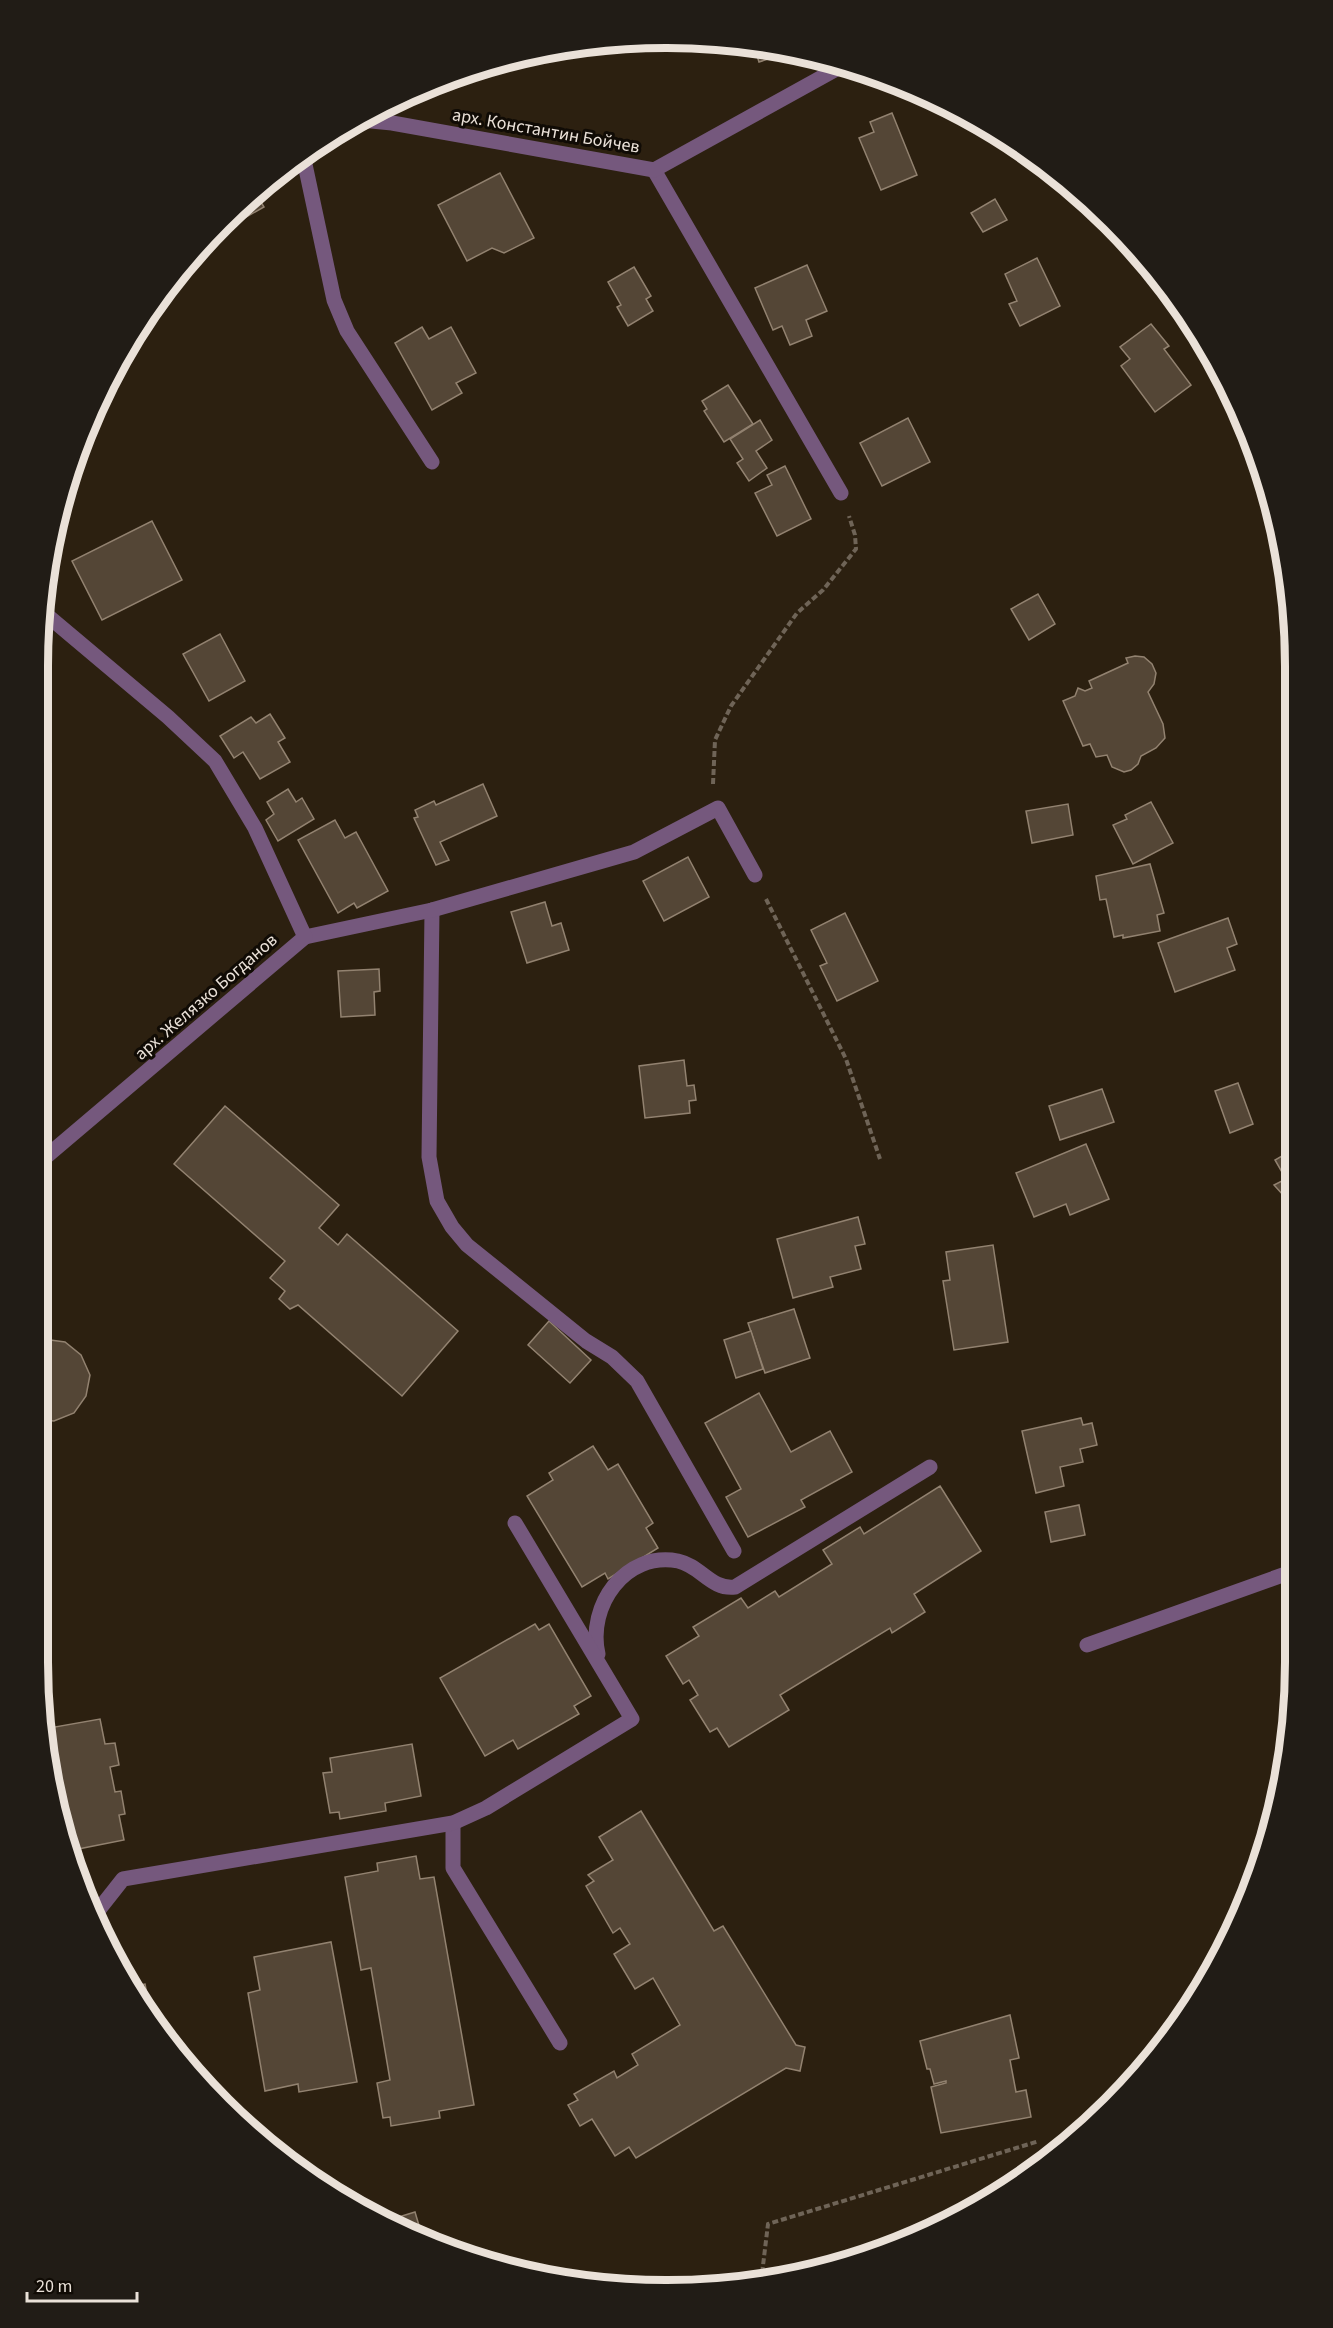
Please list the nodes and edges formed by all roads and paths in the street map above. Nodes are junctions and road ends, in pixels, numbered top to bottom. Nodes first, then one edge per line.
1 (833, 71) edge
2 (375, 121) edge
3 (305, 165) edge
4 (654, 170) junction
5 (432, 462) dead end
6 (841, 493) joint
7 (50, 618) edge
8 (718, 808) junction
9 (755, 875) joint
10 (432, 910) junction
11 (305, 938) junction
12 (48, 1156) edge
13 (880, 1159) dead end
14 (930, 1467) dead end
15 (515, 1523) dead end
16 (734, 1551) dead end
17 (1285, 1574) edge
18 (1087, 1645) dead end
19 (600, 1663) junction
20 (453, 1823) junction
21 (100, 1908) edge
22 (560, 2043) dead end
23 (1039, 2141) dead end
24 (762, 2272) edge

1 - 4 street, арх. Константин Бойчев
2 - 4 street, арх. Константин Бойчев
3 - 5 street
4 - 6 street
6 - 8 path
7 - 11 street, арх. Желязко Богданов
8 - 9 street
8 - 10 street
9 - 13 path
10 - 11 street
10 - 16 street
11 - 12 street, арх. Желязко Богданов
14 - 19 street
15 - 19 street
17 - 18 street
19 - 20 street
20 - 21 street
20 - 22 street
23 - 24 path

